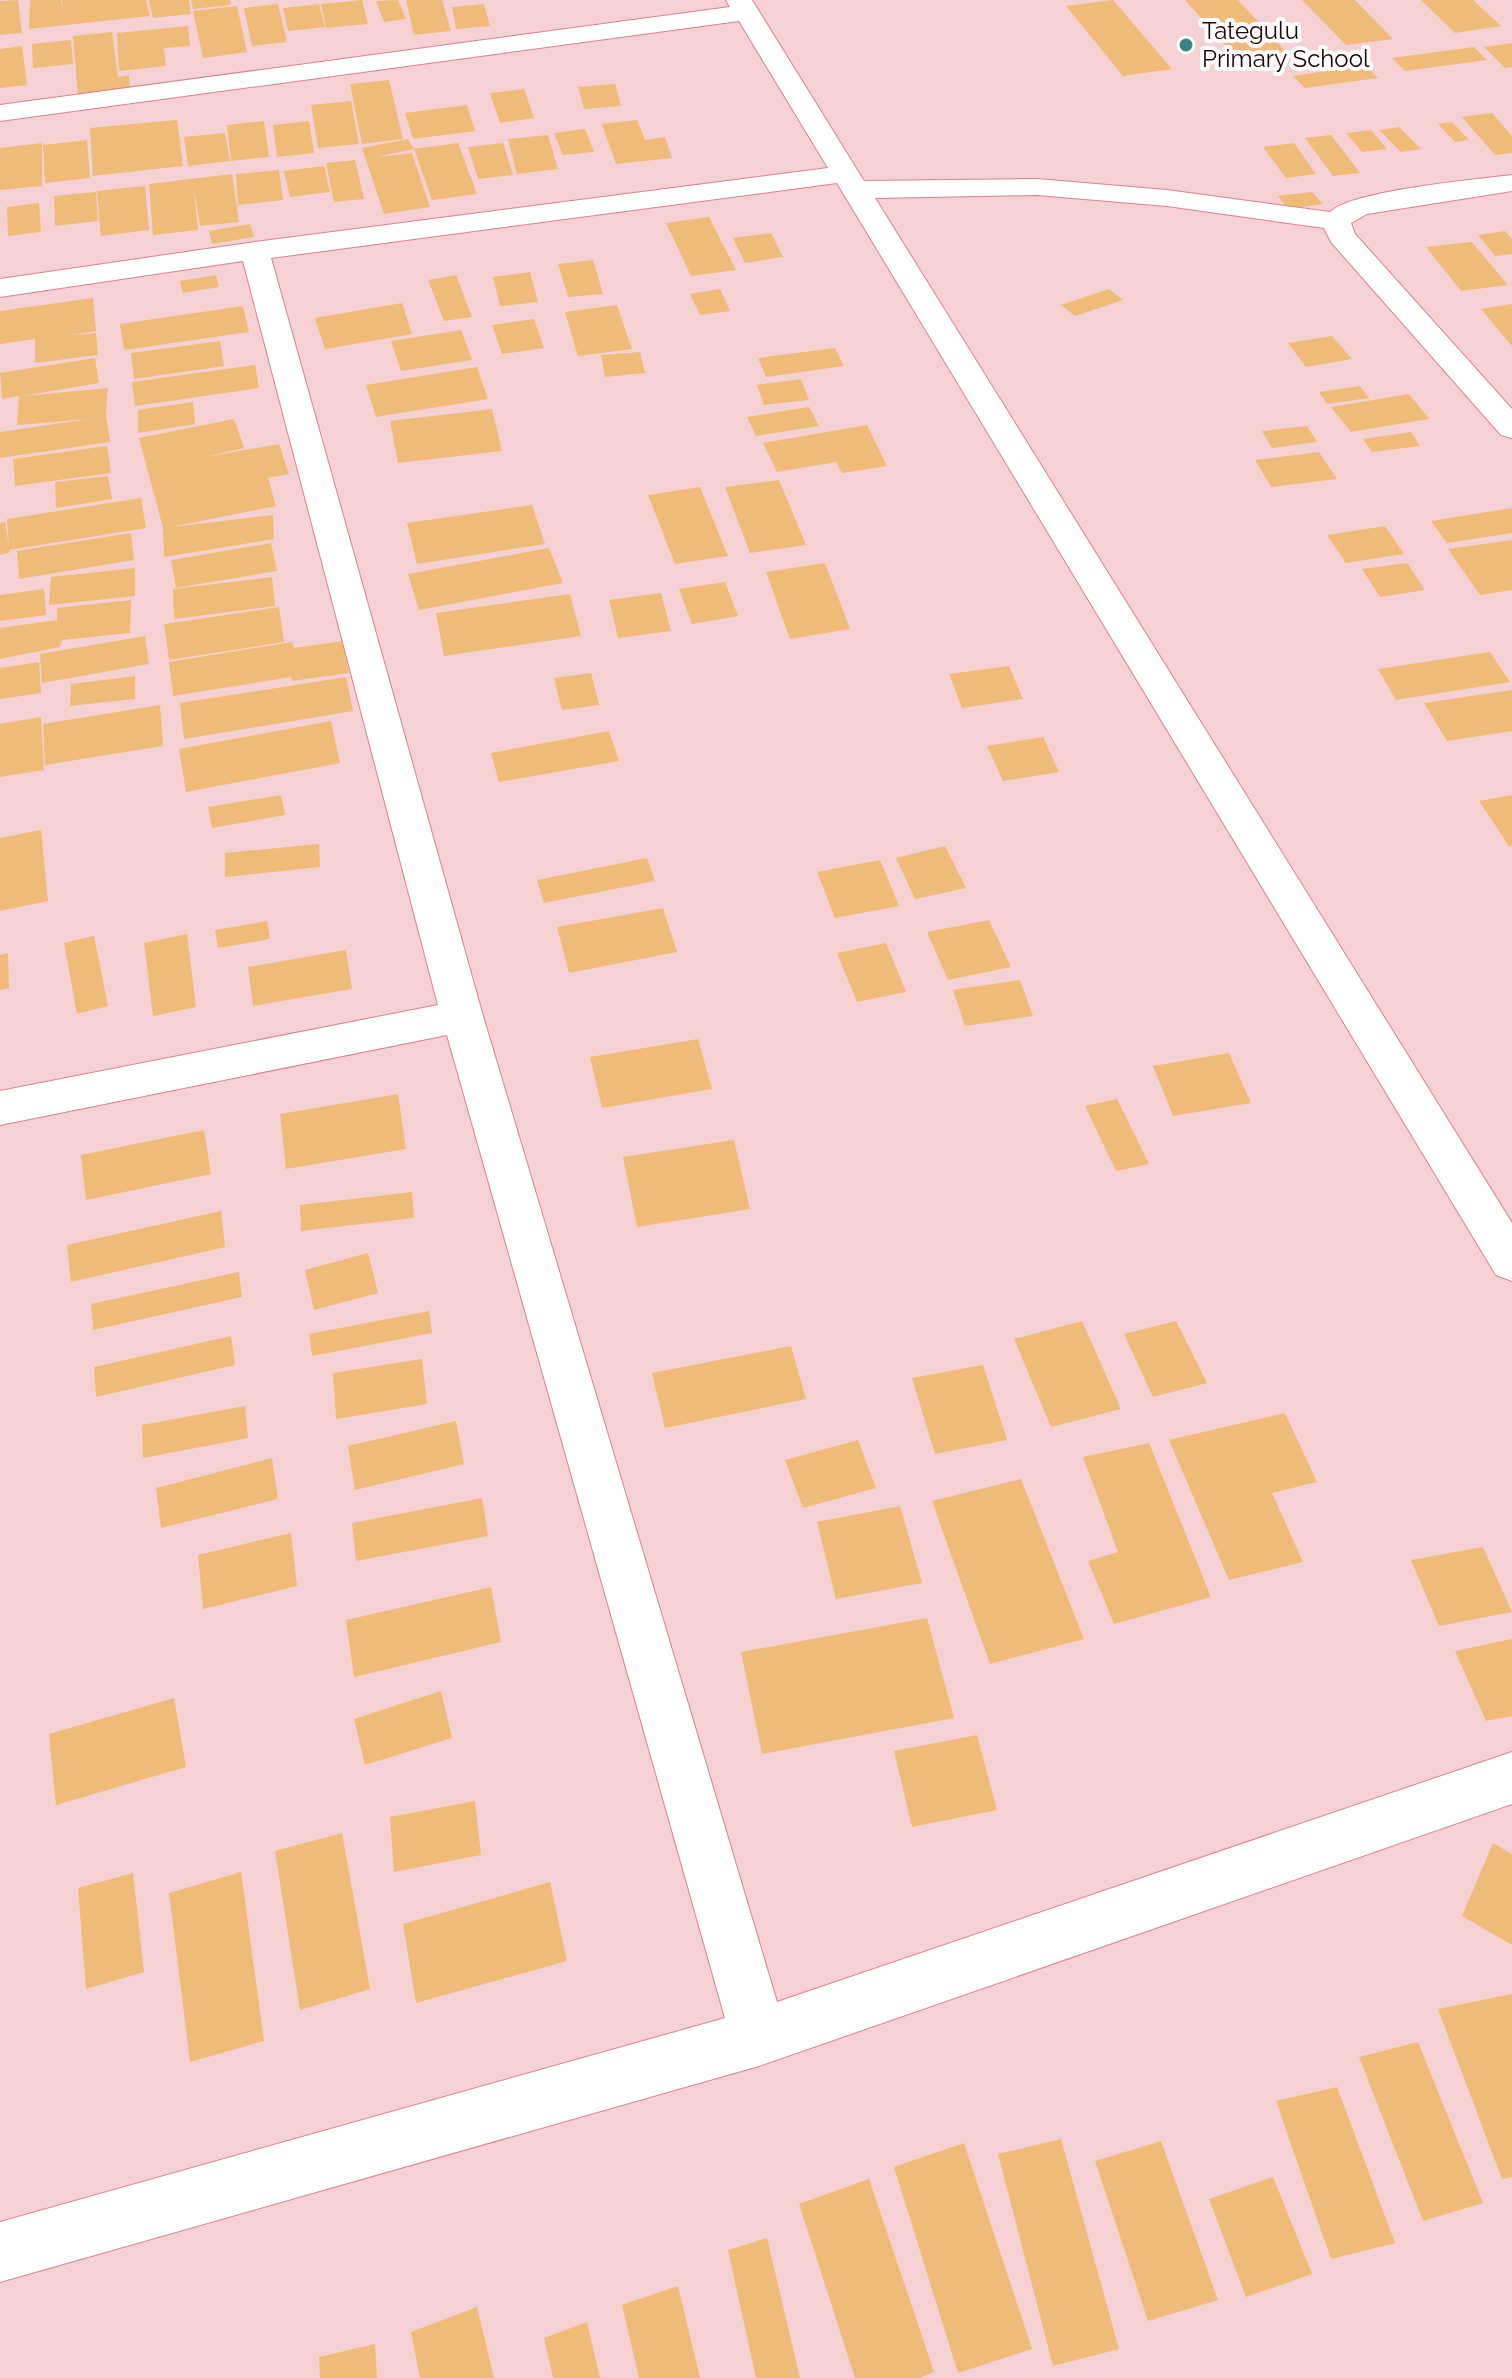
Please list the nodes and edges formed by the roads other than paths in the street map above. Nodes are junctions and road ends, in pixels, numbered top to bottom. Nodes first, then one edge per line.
1 (743, 6) edge
2 (0, 113) edge
3 (849, 182) junction
4 (1512, 183) edge
5 (1336, 221) junction
6 (255, 251) junction
7 (0, 288) edge
8 (1506, 413) edge
9 (462, 1016) junction
10 (0, 1108) edge
11 (1512, 1262) edge
12 (1512, 1778) edge
13 (759, 2037) junction
14 (0, 2252) edge

1 - 2 street
1 - 3 street
3 - 5 street
3 - 6 street
3 - 11 street
4 - 5 street
5 - 8 street
6 - 7 street
6 - 9 street
9 - 10 street
9 - 13 street
12 - 13 street
13 - 14 street

